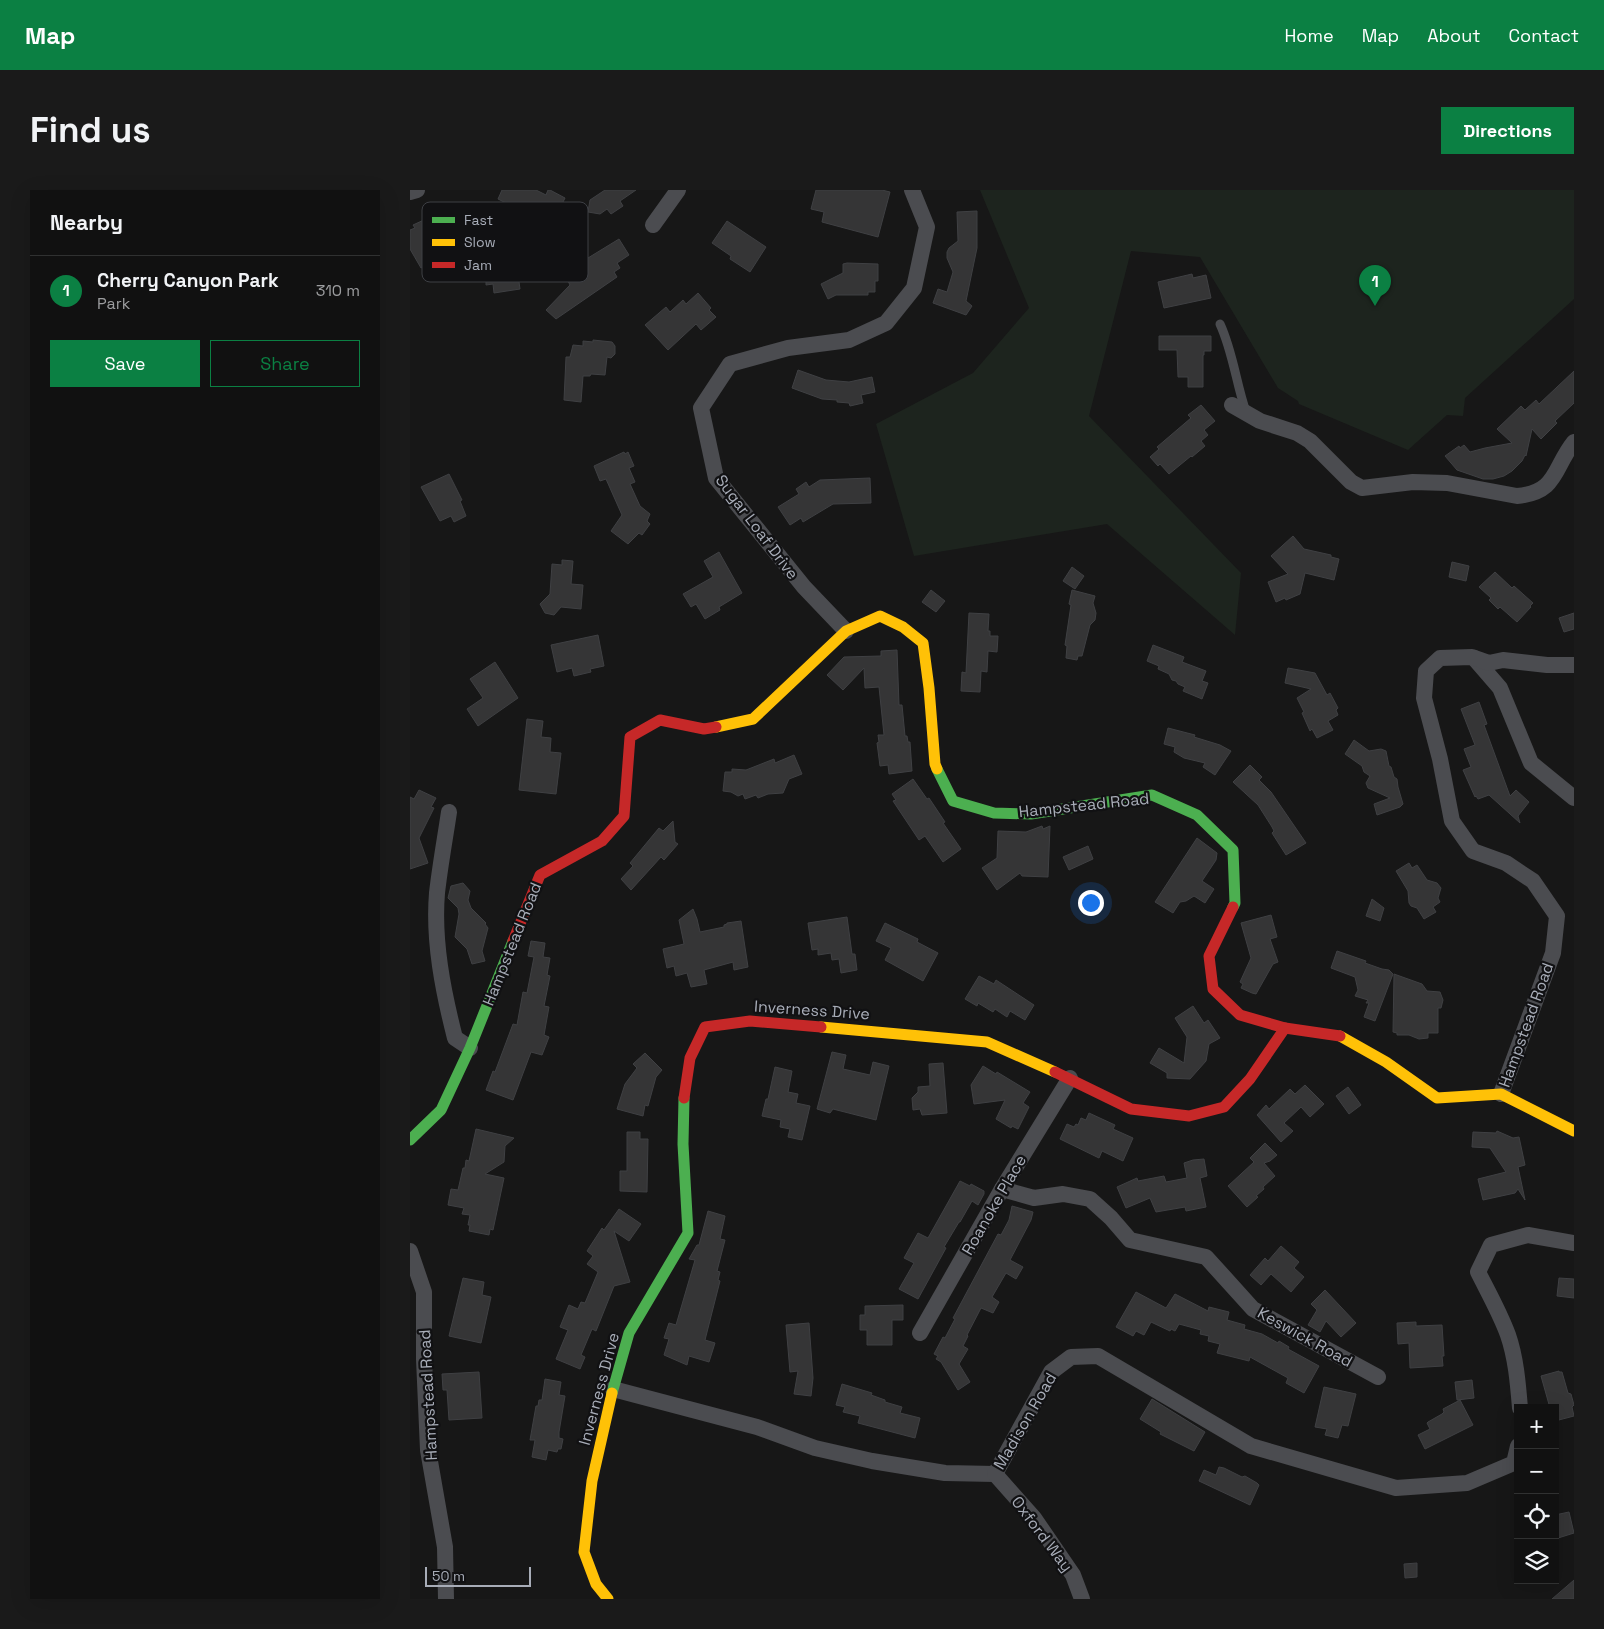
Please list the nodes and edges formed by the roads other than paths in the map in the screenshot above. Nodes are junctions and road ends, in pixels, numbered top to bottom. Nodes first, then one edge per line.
1 (417, 190) edge
2 (678, 190) edge
3 (912, 190) edge
4 (410, 192) edge
5 (653, 225) dead end
6 (1220, 324) dead end
7 (1239, 409) joint
8 (1574, 442) edge
9 (846, 631) junction
10 (1472, 657) junction
11 (1574, 665) edge
12 (1574, 798) edge
13 (449, 812) dead end
14 (1285, 1028) junction
15 (470, 1048) junction
16 (1070, 1078) junction
17 (1501, 1094) junction
18 (1574, 1131) edge
19 (410, 1140) edge
20 (1002, 1189) junction
21 (1574, 1243) edge
22 (410, 1251) edge
23 (920, 1333) dead end
24 (1378, 1377) dead end
25 (613, 1389) junction
26 (1520, 1404) edge
27 (1517, 1449) edge
28 (995, 1474) junction
29 (446, 1599) edge
30 (608, 1599) edge
31 (1082, 1599) edge

1 - 4 street
2 - 5 street
3 - 9 street, Sugar Loaf Drive
6 - 7 lane
7 - 8 street
9 - 14 street, Hampstead Road
9 - 15 street, Hampstead Road
10 - 11 street, Hampstead Road
10 - 12 street
10 - 17 street, Hampstead Road
13 - 15 street
14 - 16 street, Inverness Drive
14 - 17 street, Hampstead Road
15 - 19 street, Hampstead Road
16 - 20 street, Roanoke Place
16 - 25 street, Inverness Drive
17 - 18 street
20 - 23 street, Roanoke Place
20 - 24 street, Keswick Road
21 - 26 street
22 - 29 street, Hampstead Road
25 - 28 street, Madison Road
25 - 30 street, Inverness Drive
27 - 28 street, Madison Road
28 - 31 street, Oxford Way

